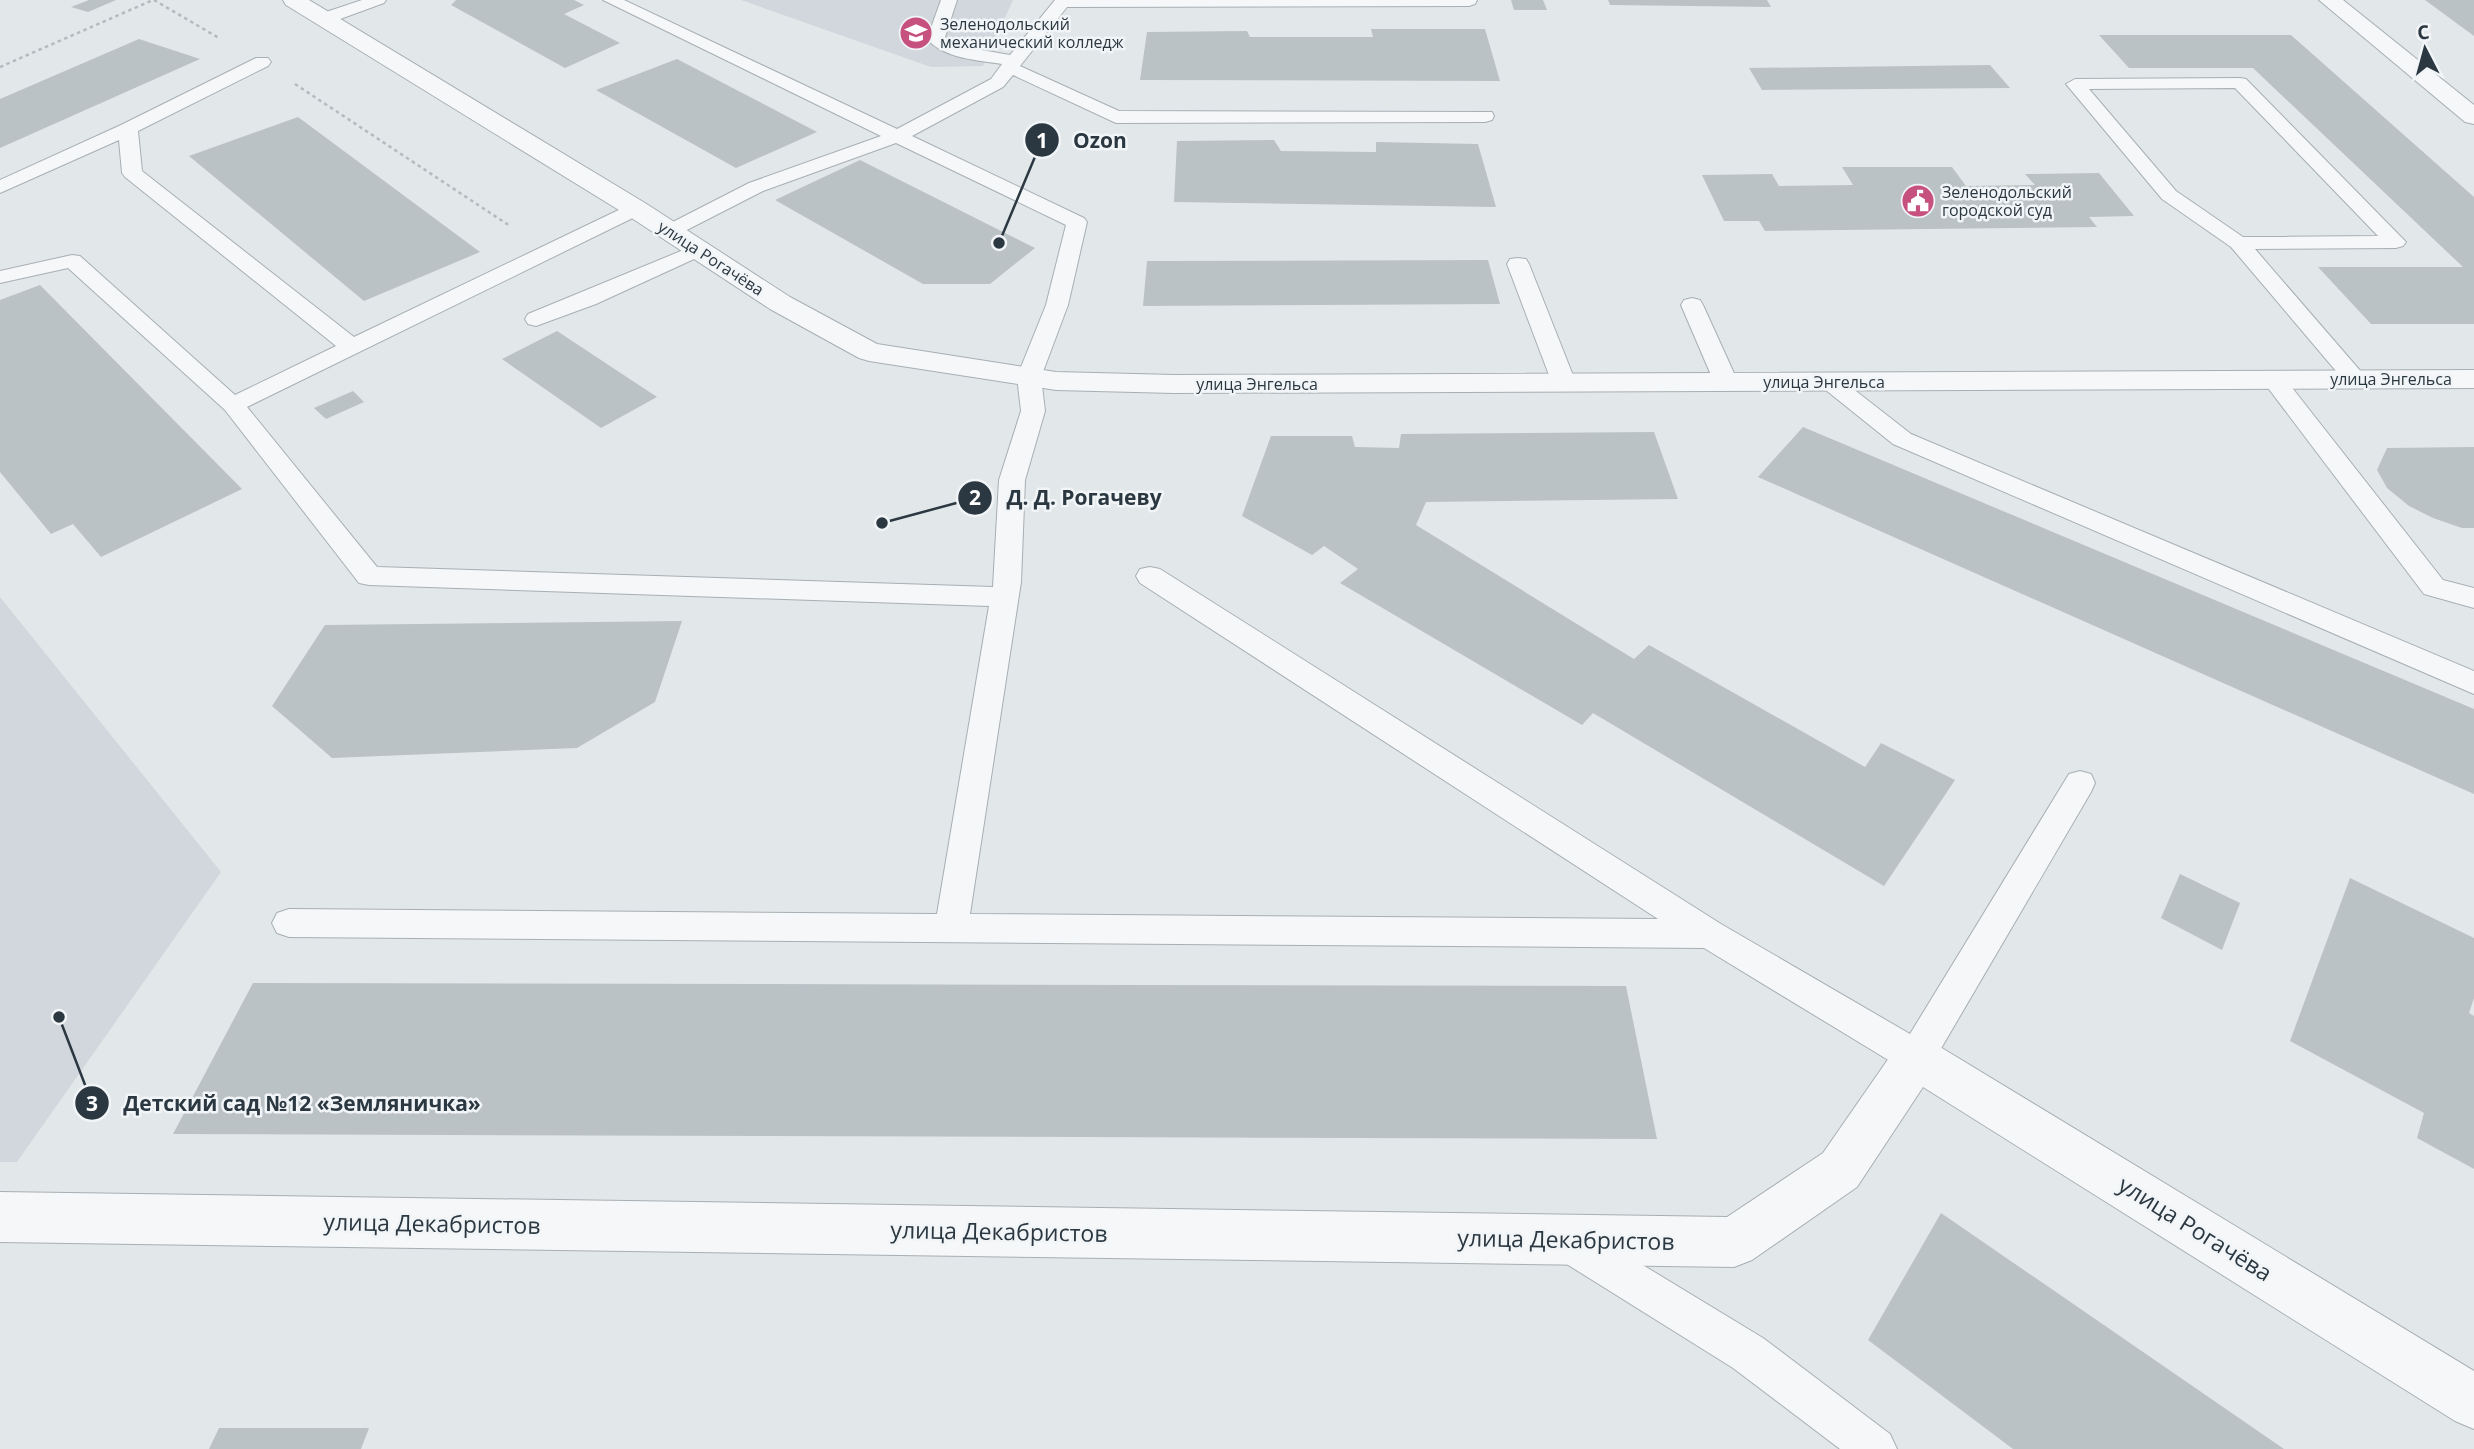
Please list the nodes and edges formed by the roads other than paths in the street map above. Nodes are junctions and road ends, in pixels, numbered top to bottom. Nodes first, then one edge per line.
1 (378, 0) edge
2 (611, 0) edge
3 (948, 0) edge
4 (2330, 0) edge
5 (1063, 1) edge
6 (1223, 1) edge
7 (1365, 1) edge
8 (1469, 1) edge
9 (311, 6) edge
10 (262, 62) road end
11 (1012, 64) junction
12 (1485, 116) dead end
13 (2474, 117) edge
14 (128, 129) junction
15 (898, 136) junction
16 (0, 187) edge
17 (636, 209) junction
18 (670, 231) junction
19 (2238, 243) junction
20 (698, 250) junction
21 (1518, 264) dead end
22 (0, 277) edge
23 (1692, 305) dead end
24 (536, 319) dead end
25 (352, 347) junction
26 (1030, 377) junction
27 (2355, 379) junction
28 (2474, 379) edge
29 (2274, 380) junction
30 (1726, 382) junction
31 (1830, 382) junction
32 (1564, 383) junction
33 (1174, 384) joint
34 (233, 405) junction
35 (1150, 576) dead end
36 (1004, 597) junction
37 (2474, 598) edge
38 (2474, 683) edge
39 (2080, 783) dead end
40 (289, 923) dead end
41 (951, 928) junction
42 (1709, 934) junction
43 (1916, 1057) junction
44 (0, 1217) edge
45 (1565, 1241) junction
46 (2474, 1402) edge
47 (1875, 1449) edge

1 - 9 lane
2 - 15 lane
3 - 11 lane
4 - 13 street
5 - 6 lane
5 - 11 lane
6 - 7 lane
7 - 8 lane
9 - 17 street, улица Рогачёва
10 - 14 lane
11 - 12 lane
11 - 15 lane
14 - 16 lane
14 - 25 lane
15 - 18 lane
15 - 26 lane
17 - 18 street, улица Рогачёва
17 - 25 lane
18 - 20 street, улица Рогачёва
19 - 19 lane
19 - 27 lane
20 - 24 lane
20 - 26 street, улица Рогачёва
21 - 32 lane
22 - 34 lane
23 - 30 lane
25 - 34 lane
26 - 33 street, улица Рогачёва
26 - 36 lane
27 - 28 street, улица Энгельса
27 - 29 street, улица Энгельса
29 - 31 street, улица Энгельса
29 - 37 lane
30 - 31 street, улица Энгельса
30 - 32 street, улица Энгельса
31 - 38 lane
32 - 33 street, улица Энгельса
34 - 36 lane
35 - 42 lane
36 - 41 lane
39 - 43 lane
40 - 41 lane
41 - 42 lane
42 - 43 lane
43 - 45 street, улица Декабристов
43 - 46 street, улица Рогачёва
44 - 45 street, улица Декабристов
45 - 47 lane

